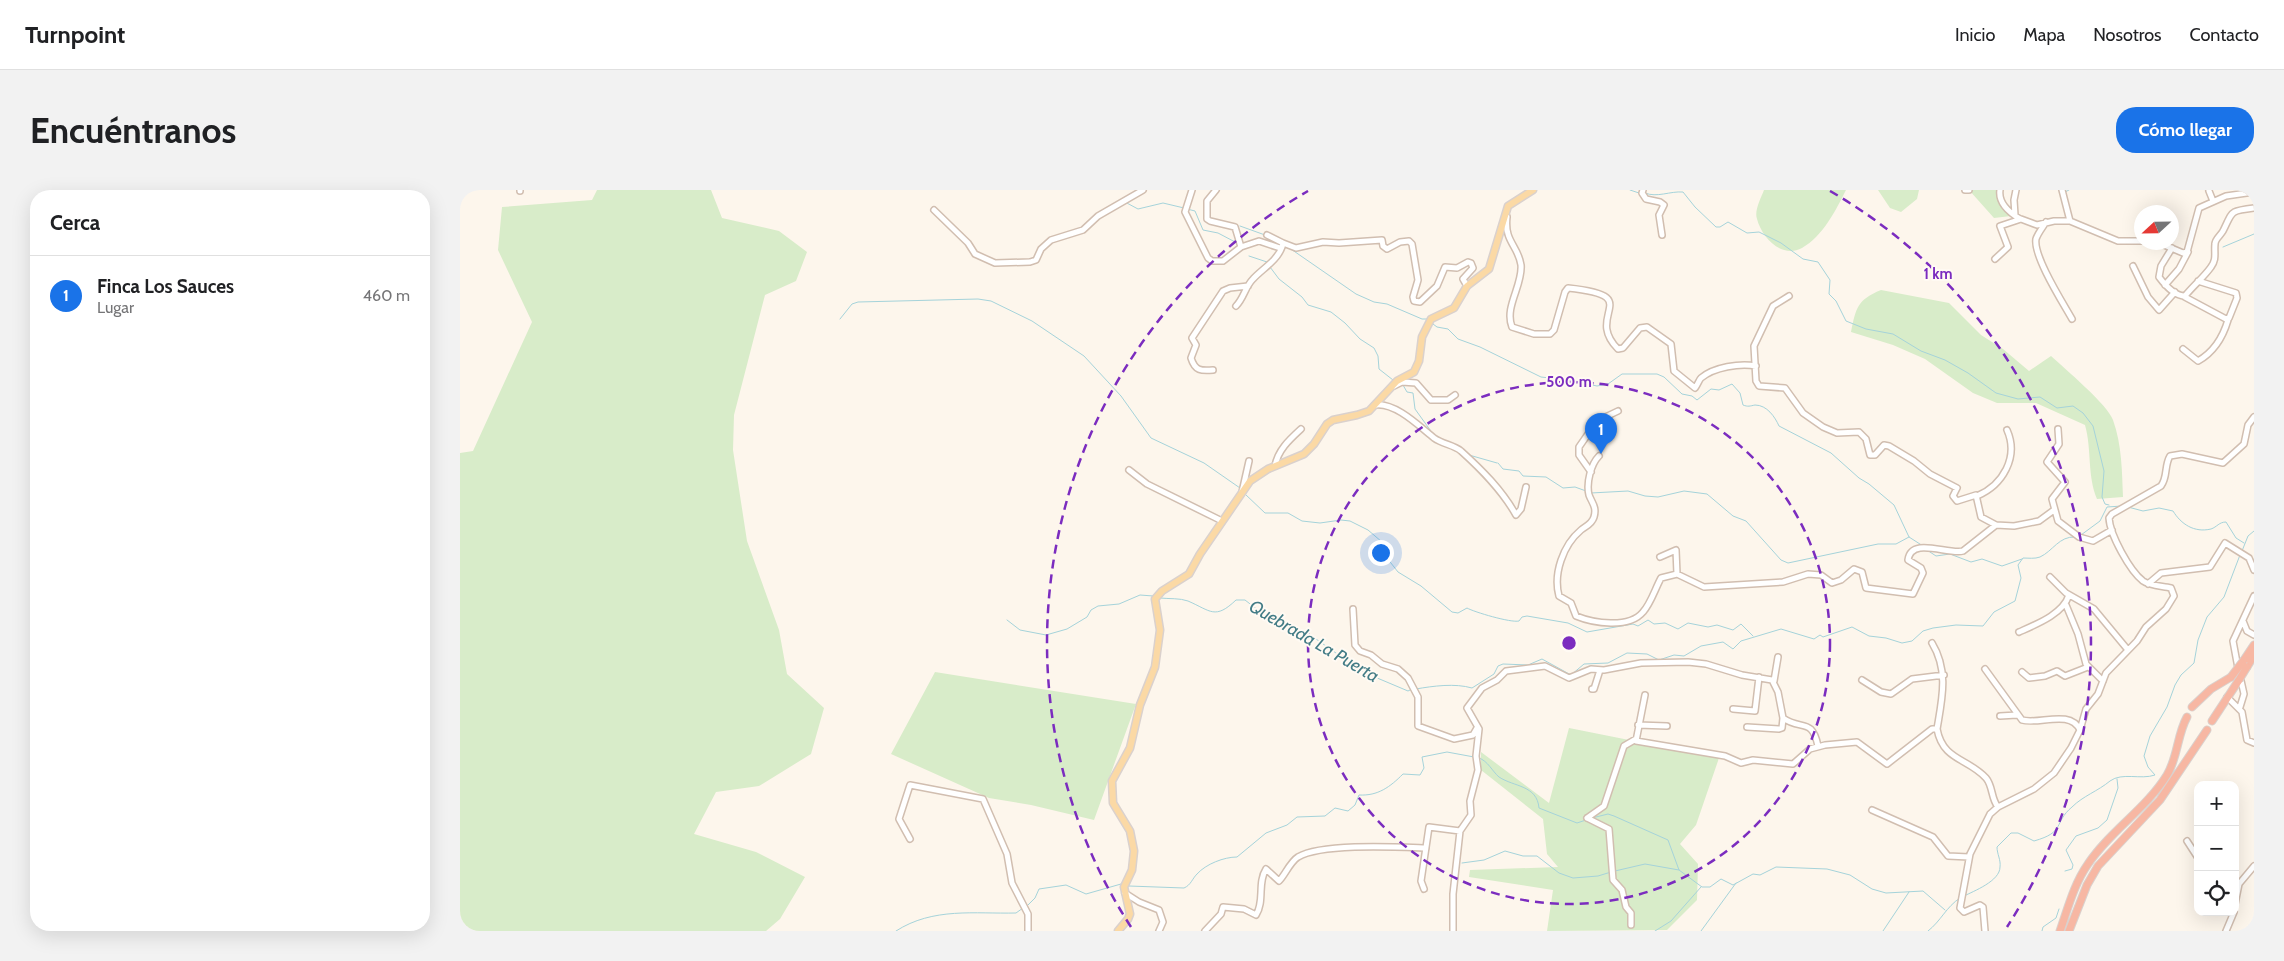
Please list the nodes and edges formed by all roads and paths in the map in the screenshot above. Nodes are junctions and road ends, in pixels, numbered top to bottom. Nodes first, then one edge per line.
1 (1143, 190) edge
2 (1192, 190) edge
3 (1216, 190) edge
4 (1534, 190) edge
5 (1643, 190) edge
6 (1965, 190) edge
7 (1969, 190) edge
8 (2000, 190) edge
9 (2016, 190) edge
10 (2062, 190) edge
11 (2209, 191) edge
12 (2254, 192) edge
13 (2213, 201) junction
14 (1508, 206) junction
15 (2254, 208) edge
16 (934, 210) dead end
17 (2018, 218) junction
18 (2070, 221) junction
19 (2046, 222) junction
20 (1267, 235) dead end
21 (1662, 235) dead end
22 (2134, 241) edge
23 (1282, 245) junction
24 (1241, 247) junction
25 (2171, 250) edge
26 (2176, 250) edge
27 (2188, 252) junction
28 (1995, 259) dead end
29 (2133, 266) dead end
30 (2198, 280) junction
31 (2165, 285) junction
32 (1248, 286) junction
33 (1467, 286) junction
34 (2175, 292) junction
35 (1789, 296) dead end
36 (2183, 296) junction
37 (1236, 306) dead end
38 (2072, 319) dead end
39 (2228, 320) junction
40 (2183, 349) dead end
41 (1756, 366) junction
42 (1213, 370) dead end
43 (1391, 387) junction
44 (1455, 395) dead end
45 (1374, 405) junction
46 (1618, 411) dead end
47 (2254, 417) edge
48 (1301, 429) dead end
49 (2058, 429) dead end
50 (2007, 430) dead end
51 (1599, 456) dead end
52 (1249, 461) dead end
53 (1275, 466) junction
54 (1129, 470) dead end
55 (1592, 475) junction
56 (1526, 487) dead end
57 (1242, 493) junction
58 (1977, 496) junction
59 (2054, 510) junction
60 (1222, 521) junction
61 (1996, 525) junction
62 (2112, 530) junction
63 (1660, 557) dead end
64 (2254, 570) edge
65 (1678, 574) junction
66 (2050, 577) dead end
67 (2148, 584) junction
68 (2069, 595) junction
69 (2254, 596) edge
70 (2066, 605) junction
71 (1353, 609) dead end
72 (2243, 621) junction
73 (2247, 631) junction
74 (2019, 632) dead end
75 (2236, 633) junction
76 (2254, 635) edge
77 (1932, 643) dead end
78 (2254, 645) edge
79 (2128, 650) junction
80 (2254, 655) edge
81 (1778, 657) dead end
82 (2246, 663) junction
83 (2088, 668) junction
84 (1985, 669) dead end
85 (1600, 670) junction
86 (2022, 672) dead end
87 (1944, 675) junction
88 (1759, 677) junction
89 (1862, 680) dead end
90 (1774, 681) junction
91 (2103, 681) junction
92 (1592, 689) dead end
93 (1645, 695) dead end
94 (2227, 697) junction
95 (2240, 707) junction
96 (2192, 708) dead end
97 (1733, 709) dead end
98 (2018, 715) junction
99 (2000, 716) dead end
100 (2187, 717) dead end
101 (1783, 718) junction
102 (2212, 721) dead end
103 (1477, 724) junction
104 (1638, 725) junction
105 (1667, 726) dead end
106 (1747, 727) dead end
107 (1937, 729) junction
108 (2080, 730) junction
109 (2207, 730) dead end
110 (1636, 739) junction
111 (2254, 743) edge
112 (1818, 746) junction
113 (1998, 807) junction
114 (1872, 810) dead end
115 (1460, 831) junction
116 (910, 839) dead end
117 (2187, 841) dead end
118 (1426, 848) junction
119 (2194, 852) edge
120 (1969, 856) junction
121 (2254, 866) edge
122 (2239, 882) edge
123 (1424, 889) dead end
124 (1124, 892) junction
125 (2232, 916) edge
126 (1631, 925) dead end
127 (1028, 931) edge
128 (1118, 931) edge
129 (1159, 931) edge
130 (1205, 931) edge
131 (1453, 931) edge
132 (1985, 931) edge
133 (2060, 931) edge
134 (2069, 931) edge
135 (2226, 931) edge

1 - 16 street
2 - 24 street
3 - 24 street
4 - 14 main road
5 - 21 street
6 - 7 street
8 - 17 street
9 - 17 street
10 - 18 street
11 - 13 street
12 - 13 street
13 - 27 street
14 - 33 main road
14 - 41 street
15 - 30 street
17 - 19 street
17 - 28 street
18 - 19 street
18 - 22 street
19 - 38 street
20 - 23 street
23 - 24 street
23 - 32 street
23 - 33 street
25 - 31 street
26 - 27 street
27 - 31 street
29 - 34 street
30 - 36 street
30 - 39 street
31 - 34 street
32 - 37 street
32 - 42 street
33 - 43 main road
34 - 36 street
35 - 41 street
36 - 39 street
39 - 40 street
41 - 58 street
43 - 44 street
43 - 45 main road
45 - 53 main road
45 - 56 street
46 - 55 street
47 - 62 street
48 - 53 street
49 - 59 street
50 - 58 street
51 - 55 street
52 - 57 street
53 - 57 main road
54 - 60 street
55 - 65 street
57 - 60 main road
58 - 61 street
59 - 61 street
59 - 62 street
60 - 124 main road
61 - 65 street
62 - 67 street
63 - 65 street
64 - 67 street
66 - 68 street
67 - 79 street
68 - 70 street
68 - 79 street
69 - 72 street
70 - 74 street
70 - 83 street
71 - 103 street
72 - 73 street
72 - 75 street
73 - 75 street
73 - 76 street
75 - 95 street
77 - 87 street
78 - 82 highway
79 - 91 street
80 - 82 highway
81 - 90 street
82 - 94 highway, bridge
82 - 96 highway, bridge
83 - 86 street
83 - 91 street
84 - 98 street
85 - 88 street
85 - 92 street
85 - 103 street
87 - 89 street
87 - 107 street
88 - 90 street
88 - 97 street
90 - 101 street
91 - 108 street
93 - 104 street
94 - 95 street
94 - 102 highway
95 - 111 street
98 - 99 street
98 - 108 street
100 - 133 highway
101 - 106 street
101 - 112 street
103 - 115 street
104 - 105 street
104 - 110 street
107 - 112 street
107 - 113 street
108 - 113 street
109 - 134 highway
110 - 112 street
110 - 126 street
113 - 120 street
114 - 120 street
115 - 118 street
115 - 131 street
116 - 127 street
117 - 119 street
118 - 123 street
118 - 130 street
120 - 132 street
121 - 122 street
124 - 128 main road
124 - 129 street
125 - 135 street

